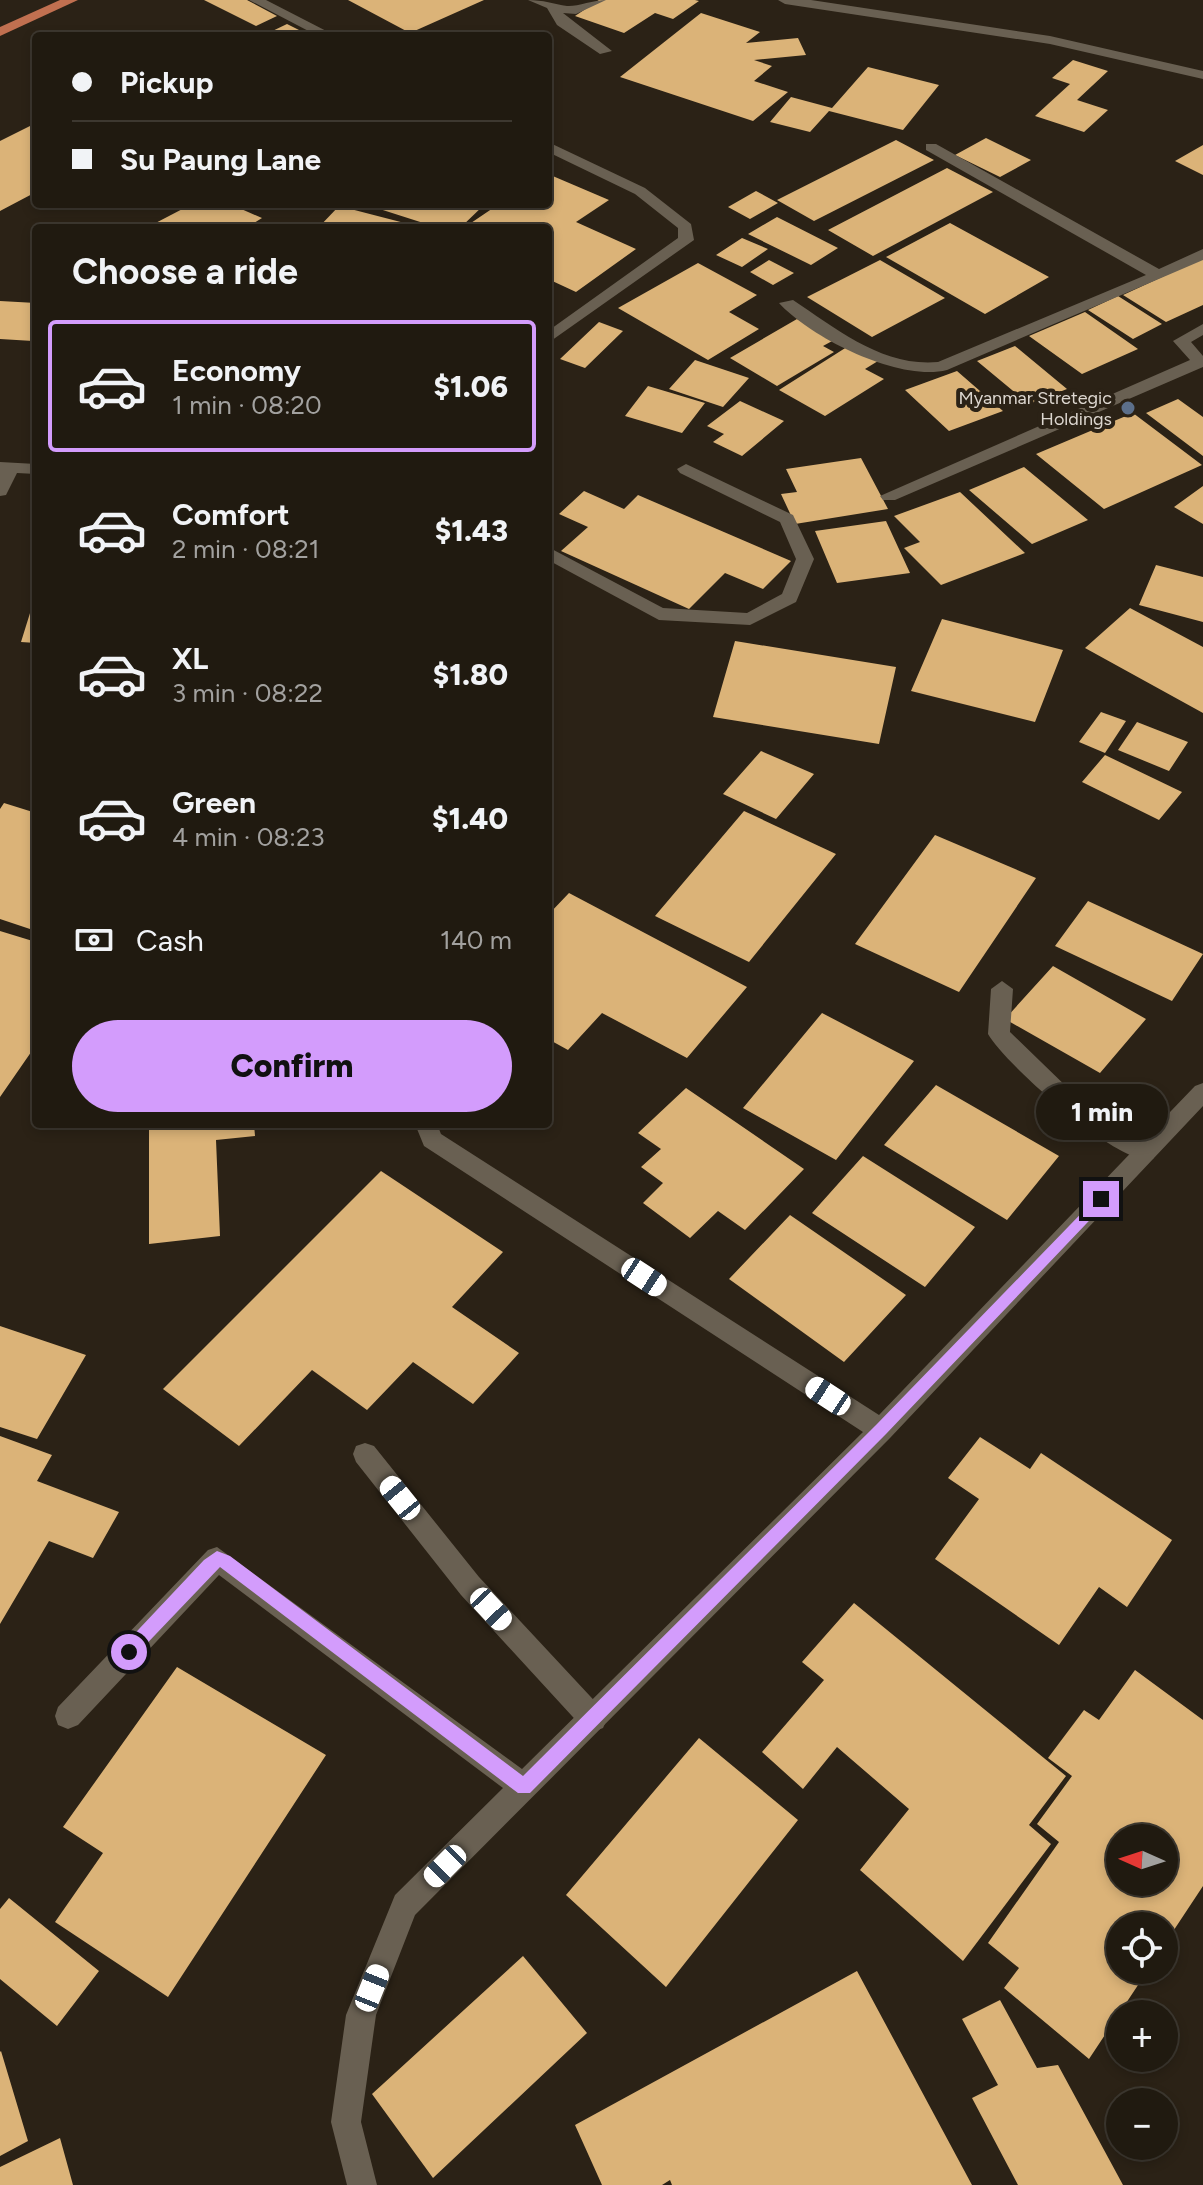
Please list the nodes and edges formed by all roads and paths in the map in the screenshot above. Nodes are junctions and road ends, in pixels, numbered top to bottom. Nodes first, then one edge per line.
1 (71, 0) edge
2 (256, 0) edge
3 (535, 0) edge
4 (599, 0) edge
5 (785, 0) edge
6 (553, 8) junction
7 (0, 32) edge
8 (321, 32) edge
9 (605, 51) dead end
10 (1203, 75) edge
11 (931, 147) dead end
12 (552, 148) edge
13 (1203, 254) edge
14 (1158, 275) junction
15 (787, 303) dead end
16 (1203, 329) edge
17 (552, 335) edge
18 (6, 468) edge
19 (32, 469) edge
20 (686, 469) dead end
21 (0, 491) edge
22 (889, 496) dead end
23 (552, 555) edge
24 (1002, 989) dead end
25 (1203, 1092) edge
26 (428, 1128) edge
27 (1145, 1153) junction
28 (881, 1430) junction
29 (365, 1454) dead end
30 (68, 1716) dead end
31 (593, 1719) junction
32 (524, 1787) junction
33 (362, 2185) edge

1 - 7 main road
2 - 8 street
3 - 6 street
4 - 6 street
5 - 10 street
6 - 9 street
11 - 14 street
12 - 17 street
13 - 14 street
14 - 15 street
16 - 22 street
18 - 19 street
18 - 21 street
20 - 23 street
24 - 27 street
25 - 27 street
26 - 28 street
27 - 28 street
28 - 31 street
29 - 31 street
30 - 32 street
31 - 32 street
32 - 33 street

